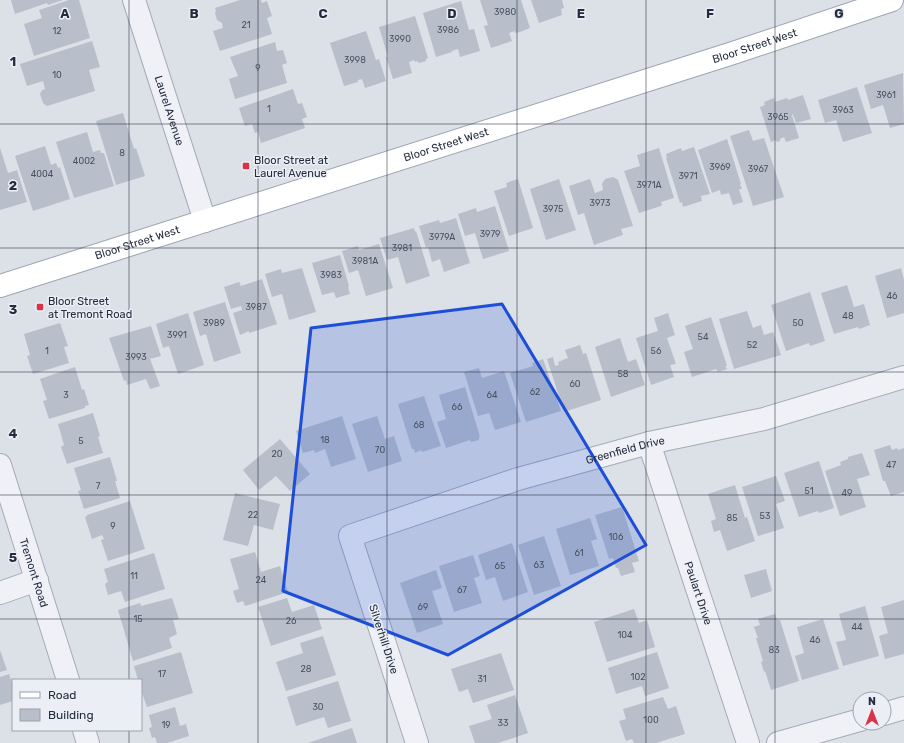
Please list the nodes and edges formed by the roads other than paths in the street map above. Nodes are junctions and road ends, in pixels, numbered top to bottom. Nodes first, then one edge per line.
1 (134, 0) edge
2 (892, 0) edge
3 (205, 221) junction
4 (0, 286) edge
5 (904, 377) edge
6 (649, 443) junction
7 (0, 465) edge
8 (350, 536) joint
9 (37, 580) junction
10 (0, 593) edge
11 (68, 679) edge
12 (904, 708) edge
13 (892, 712) edge
14 (852, 722) edge
15 (84, 731) edge
16 (88, 743) edge
17 (417, 743) edge
18 (748, 743) edge
19 (778, 743) edge

1 - 3 street, Laurel Avenue
2 - 3 main road, Bloor Street West
3 - 4 main road, Bloor Street West
5 - 6 street, Greenfield Drive
6 - 8 street, Greenfield Drive
6 - 18 street, Paulart Drive
7 - 9 street, Tremont Road
8 - 17 street, Silverhill Drive
9 - 10 street
9 - 11 street, Tremont Road
12 - 13 street
14 - 19 street
15 - 16 street

